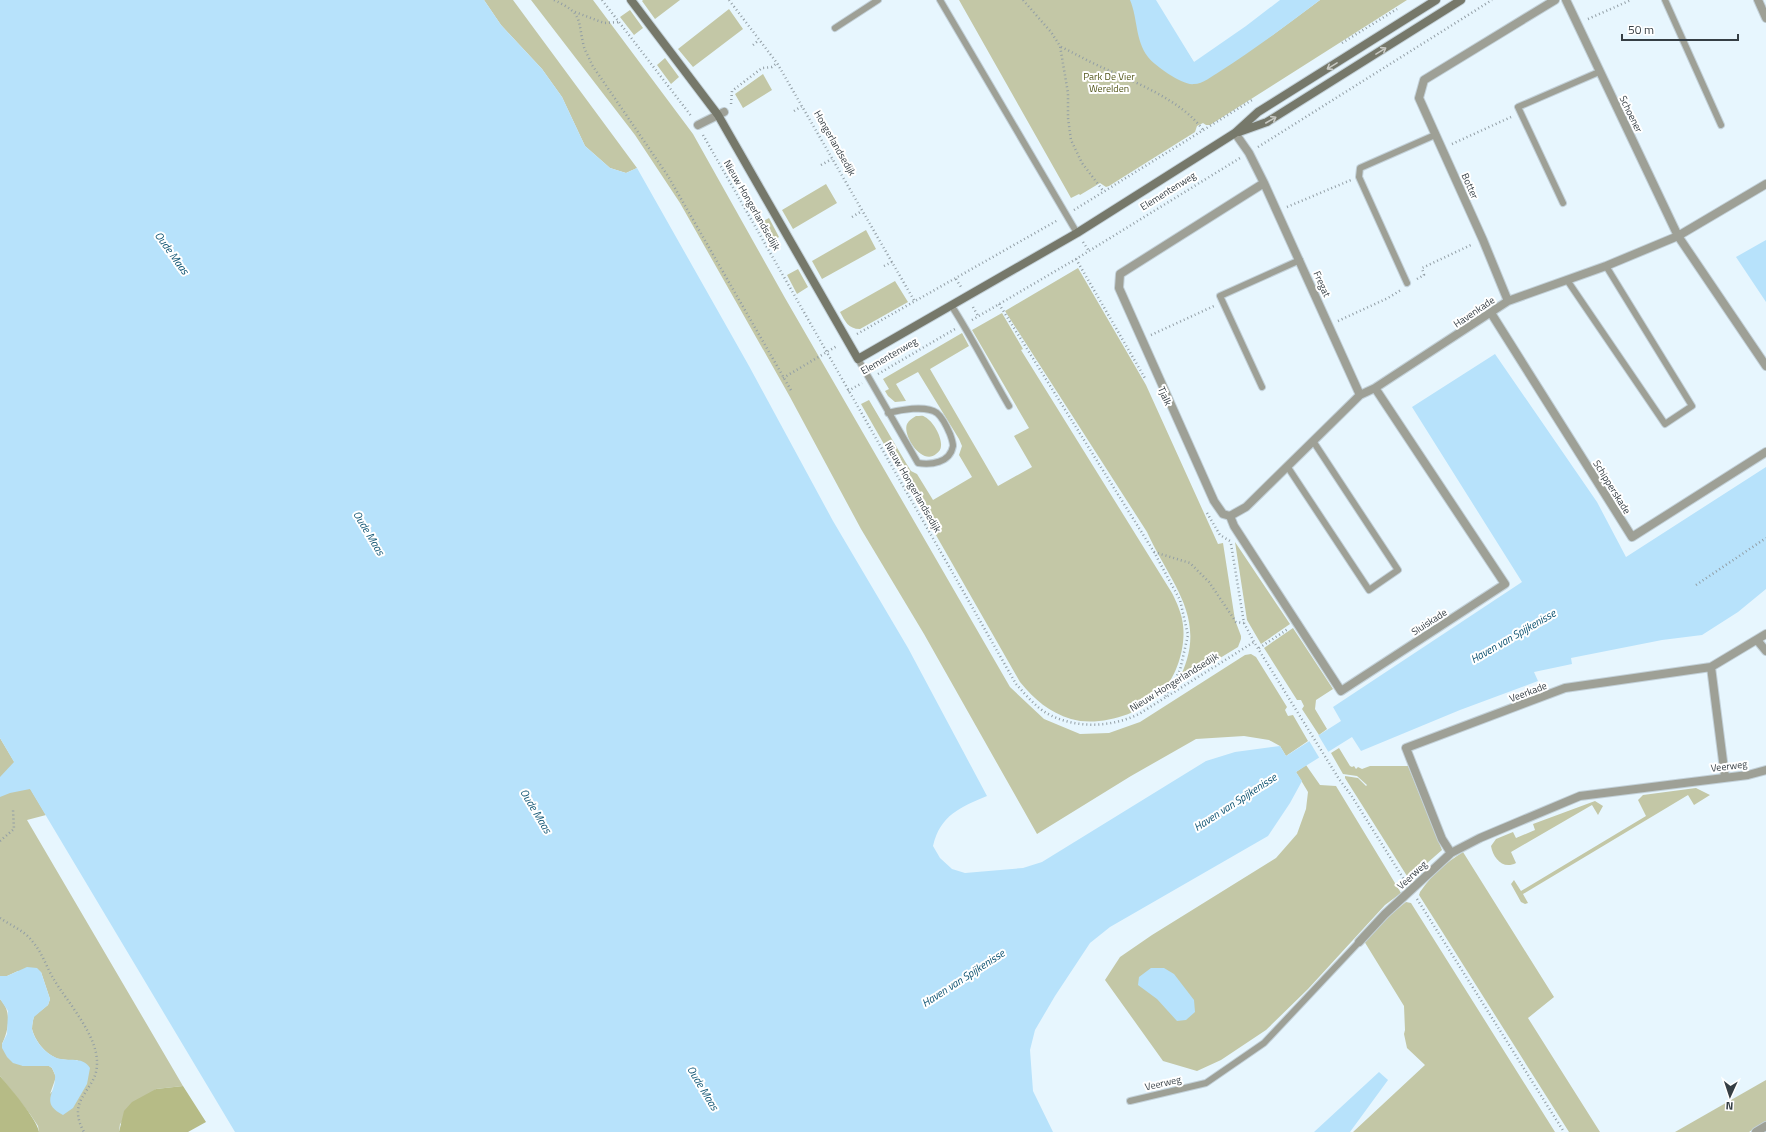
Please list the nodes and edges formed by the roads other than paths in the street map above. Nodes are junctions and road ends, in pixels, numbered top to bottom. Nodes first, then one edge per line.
1 (631, 0) edge
2 (878, 0) edge
3 (940, 0) edge
4 (1436, 0) edge
5 (1461, 0) edge
6 (1554, 0) edge
7 (1566, 0) edge
8 (1665, 0) edge
9 (1758, 0) edge
10 (1766, 18) edge
11 (835, 28) dead end
12 (1599, 72) junction
13 (724, 112) junction
14 (698, 125) road end
15 (1720, 125) dead end
16 (1235, 133) junction
17 (1435, 135) junction
18 (1264, 183) junction
19 (1766, 184) edge
20 (1563, 203) dead end
21 (1077, 233) junction
22 (1678, 236) junction
23 (1300, 260) junction
24 (1606, 266) junction
25 (1567, 280) junction
26 (1406, 283) dead end
27 (1508, 301) junction
28 (950, 305) junction
29 (1491, 313) junction
30 (858, 359) junction
31 (1766, 366) edge
32 (1262, 387) dead end
33 (1375, 388) junction
34 (1360, 395) junction
35 (1009, 406) dead end
36 (888, 413) junction
37 (1313, 441) junction
38 (1766, 452) edge
39 (1287, 466) junction
40 (1230, 516) junction
41 (1766, 634) edge
42 (1757, 640) junction
43 (1766, 651) edge
44 (1710, 667) junction
45 (1766, 770) edge
46 (1725, 777) junction
47 (1451, 853) junction
48 (1359, 942) joint
49 (1130, 1101) dead end
50 (1766, 1126) edge
51 (1756, 1132) edge

1 - 13 street
2 - 11 lane
3 - 21 lane
4 -> 16 street, Elementenweg
16 -> 5 street, Elementenweg
6 - 17 street, Botter
7 - 12 street, Schoener
8 - 15 lane
9 - 10 street
12 - 20 lane
12 - 22 street, Schoener
13 - 14 street
13 - 30 street
16 - 18 street, Fregat
16 - 21 street, Elementenweg
17 - 26 lane
17 - 27 street, Botter
18 - 23 street, Fregat
18 - 40 street, Tjalk
19 - 22 street, Havenkade
21 - 28 street, Elementenweg
22 - 24 street, Havenkade
22 - 31 street
23 - 32 lane
23 - 34 street, Fregat
24 - 25 street, Havenkade
24 - 25 lane
25 - 27 street, Havenkade
27 - 29 street, Havenkade
28 - 30 street, Elementenweg
28 - 35 lane
29 - 33 street, Havenkade
29 - 38 street, Schipperskade
30 - 36 lane
33 - 34 street, Havenkade
33 - 40 street, Sluiskade
34 - 37 street, Havenkade
36 - 36 lane
37 - 39 street, Havenkade
37 - 39 lane
39 - 40 street, Havenkade
41 - 42 street, Veerkade
42 - 43 street
42 - 44 street, Veerkade
44 - 46 street
44 - 47 street, Veerkade
45 - 46 street, Veerweg
46 - 47 street, Veerweg
47 - 48 street, Veerweg
48 - 49 lane, Veerweg
50 - 51 street

